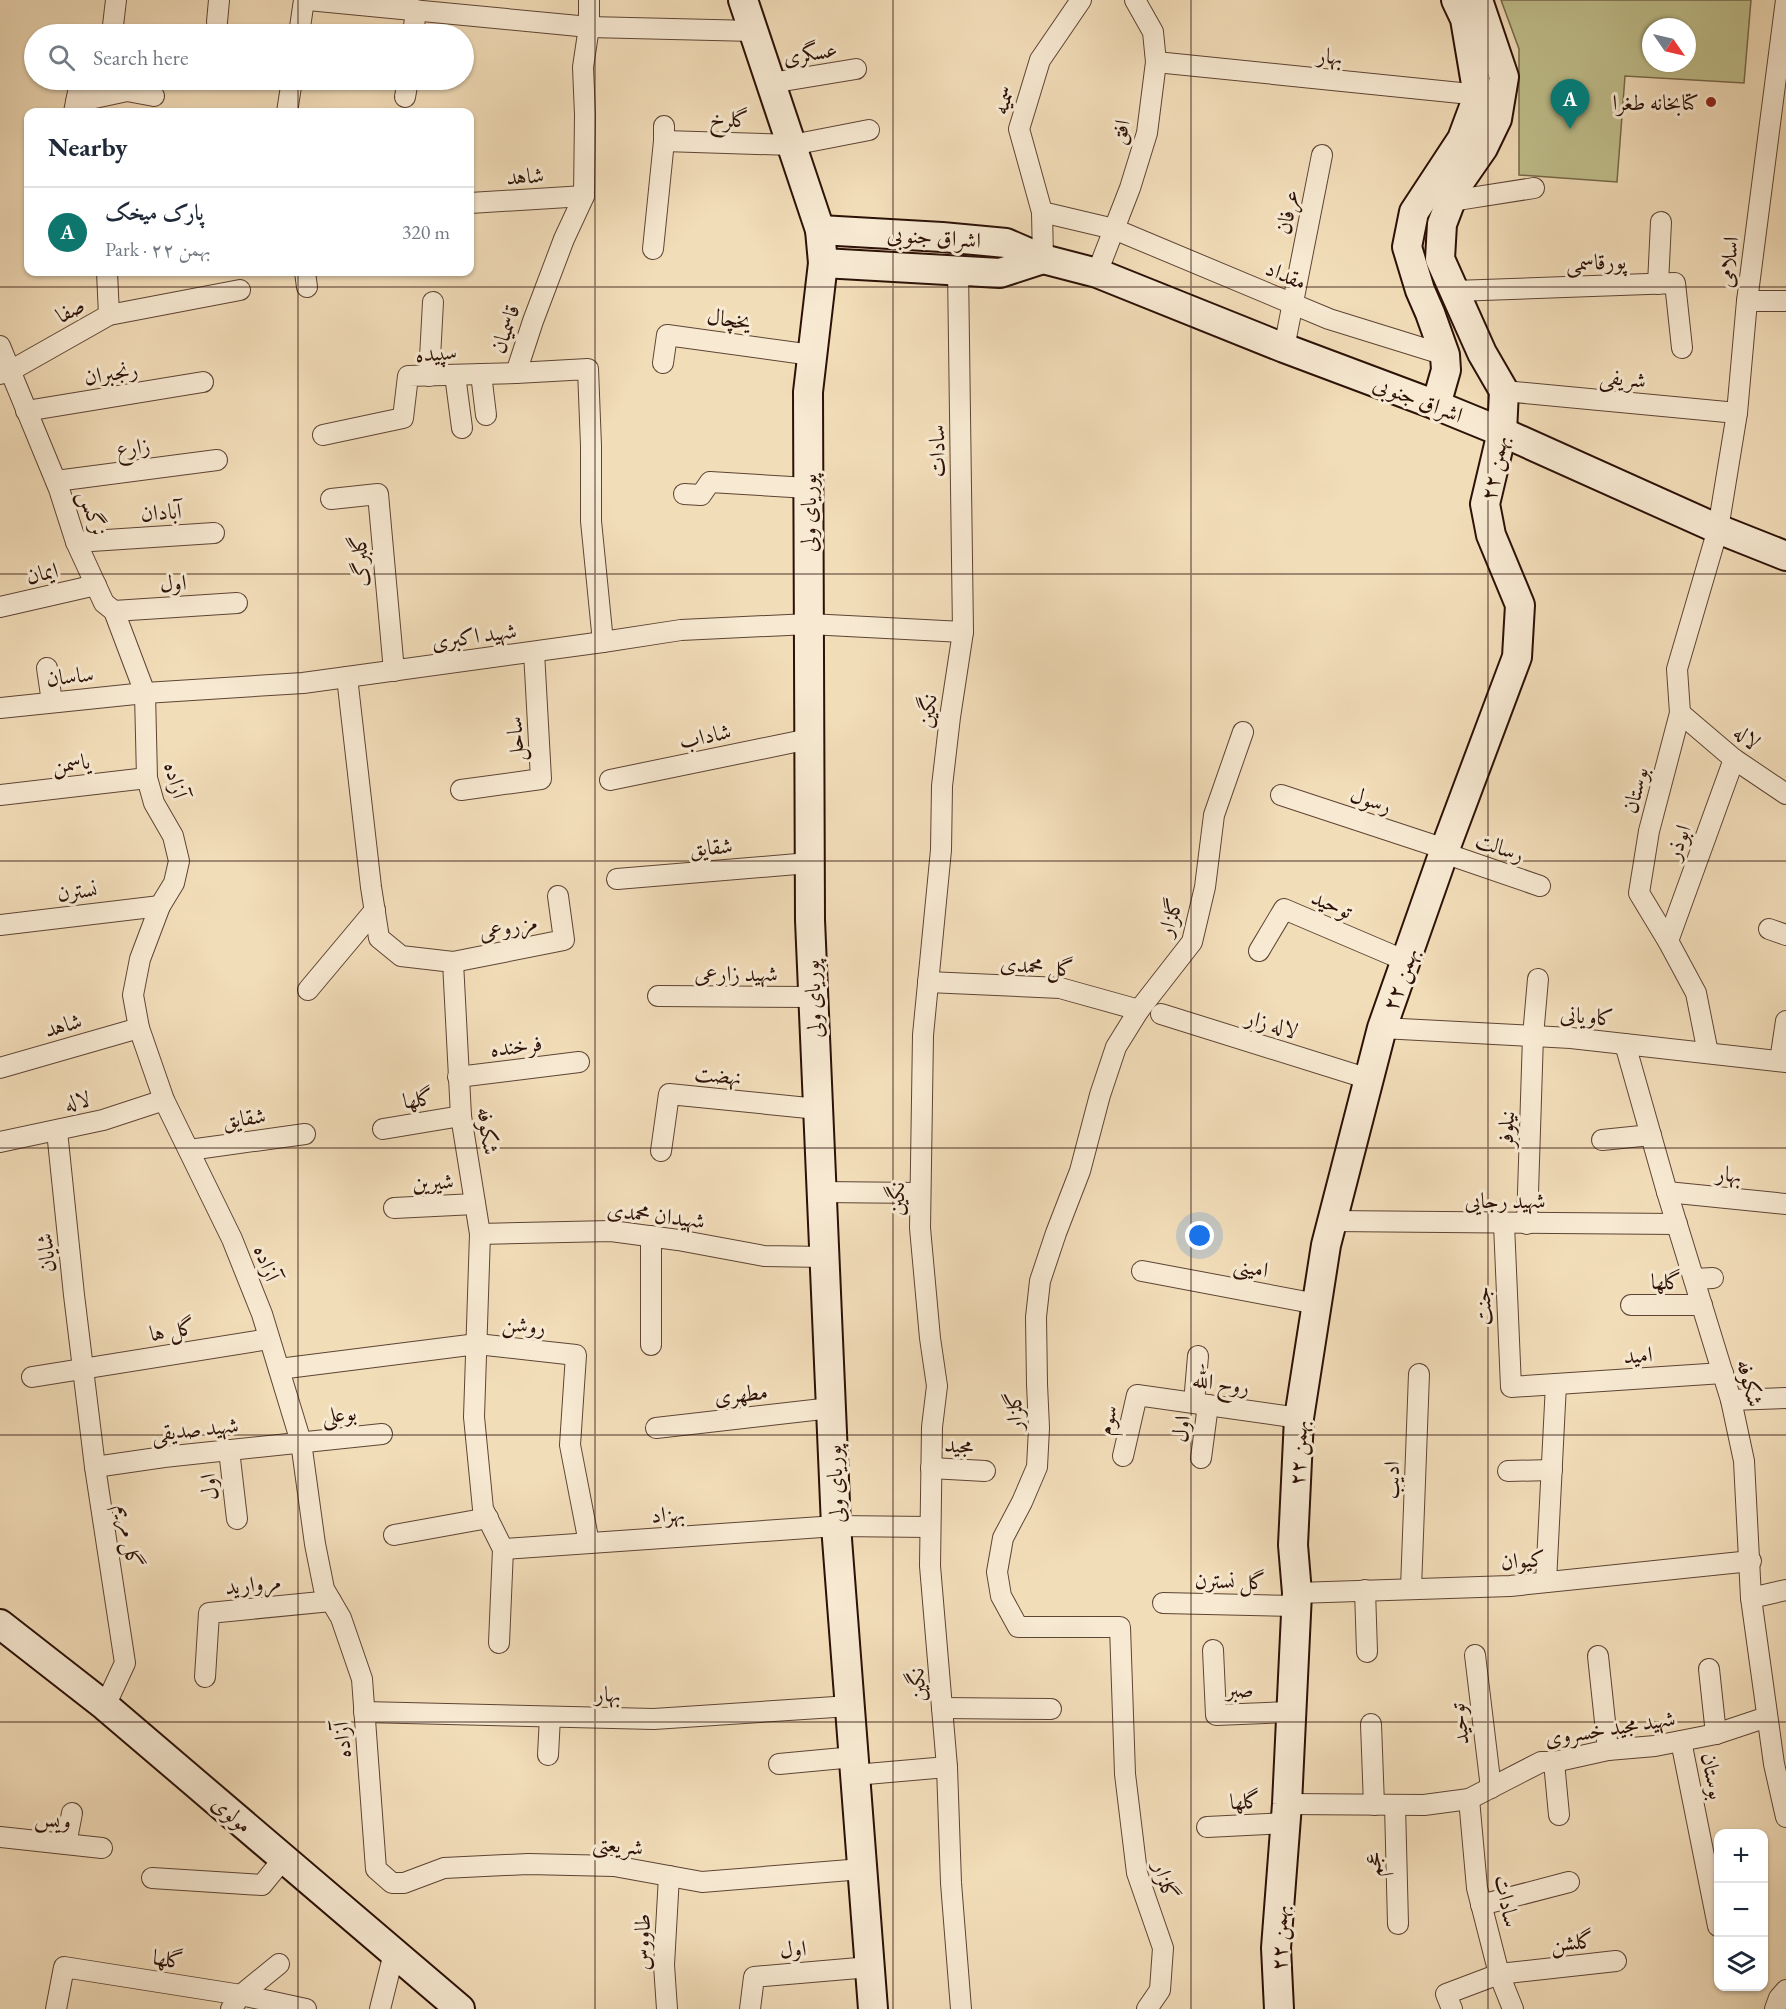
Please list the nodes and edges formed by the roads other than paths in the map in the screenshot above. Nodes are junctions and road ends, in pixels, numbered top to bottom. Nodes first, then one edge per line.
1 (116, 0) edge
2 (219, 0) edge
3 (304, 0) edge
4 (309, 0) edge
5 (589, 0) edge
6 (743, 0) edge
7 (1081, 0) edge
8 (1134, 0) edge
9 (1456, 0) edge
10 (1478, 0) edge
11 (1785, 0) edge
12 (333, 1) edge
13 (416, 10) junction
14 (217, 22) dead end
15 (112, 24) edge
16 (300, 24) edge
17 (414, 24) edge
18 (590, 27) junction
19 (754, 31) junction
20 (1156, 62) junction
21 (856, 69) dead end
22 (771, 83) junction
23 (78, 90) edge
24 (290, 90) edge
25 (154, 96) dead end
26 (1489, 96) junction
27 (75, 107) edge
28 (288, 108) edge
29 (869, 130) dead end
30 (792, 145) junction
31 (1322, 155) dead end
32 (1534, 188) dead end
33 (584, 196) junction
34 (1451, 201) junction
35 (474, 203) edge
36 (1042, 212) junction
37 (1661, 222) dead end
38 (1114, 229) junction
39 (820, 230) junction
40 (654, 249) dead end
41 (1043, 259) junction
42 (823, 263) junction
43 (958, 269) junction
44 (1096, 273) junction
45 (107, 276) edge
46 (1658, 284) junction
47 (240, 290) dead end
48 (1454, 291) junction
49 (1747, 301) junction
50 (1786, 301) edge
51 (433, 302) dead end
52 (1293, 304) junction
53 (109, 315) junction
54 (1476, 341) junction
55 (0, 346) edge
56 (1284, 348) junction
57 (1682, 348) dead end
58 (812, 354) junction
59 (1444, 355) junction
60 (663, 363) dead end
61 (5, 373) edge
62 (516, 373) junction
63 (481, 374) junction
64 (455, 375) junction
65 (429, 376) junction
66 (203, 382) dead end
67 (1504, 391) junction
68 (1436, 405) junction
69 (26, 411) junction
70 (1737, 413) junction
71 (486, 415) dead end
72 (462, 428) dead end
73 (1502, 432) junction
74 (323, 435) dead end
75 (217, 460) dead end
76 (56, 481) junction
77 (808, 488) junction
78 (684, 494) dead end
79 (331, 499) dead end
80 (1718, 530) junction
81 (214, 533) dead end
82 (76, 542) junction
83 (1786, 556) edge
84 (96, 585) junction
85 (237, 603) dead end
86 (0, 607) edge
87 (114, 611) junction
88 (809, 624) junction
89 (963, 632) junction
90 (603, 642) junction
91 (534, 652) junction
92 (47, 668) dead end
93 (394, 670) junction
94 (347, 677) junction
95 (145, 693) junction
96 (52, 702) junction
97 (0, 708) edge
98 (1680, 713) junction
99 (1243, 732) dead end
100 (809, 739) junction
101 (1734, 759) junction
102 (147, 778) junction
103 (610, 780) dead end
104 (460, 790) dead end
105 (1786, 794) edge
106 (0, 795) edge
107 (1281, 795) dead end
108 (1445, 851) junction
109 (809, 862) junction
110 (617, 879) dead end
111 (1540, 886) dead end
112 (558, 896) dead end
113 (160, 906) junction
114 (375, 910) junction
115 (0, 925) edge
116 (1668, 941) junction
117 (1259, 951) dead end
118 (453, 962) junction
119 (1406, 962) junction
120 (1538, 979) dead end
121 (928, 982) junction
122 (309, 990) dead end
123 (658, 996) dead end
124 (813, 997) junction
125 (1139, 1010) junction
126 (1161, 1014) dead end
127 (1786, 1021) edge
128 (139, 1028) junction
129 (1382, 1028) junction
130 (1533, 1036) junction
131 (1625, 1044) junction
132 (1708, 1053) junction
133 (1783, 1061) edge
134 (579, 1062) dead end
135 (0, 1068) edge
136 (458, 1077) junction
137 (1369, 1079) junction
138 (164, 1100) junction
139 (818, 1109) junction
140 (461, 1116) junction
141 (382, 1129) dead end
142 (57, 1131) junction
143 (305, 1134) dead end
144 (1651, 1135) junction
145 (1602, 1140) dead end
146 (0, 1142) edge
147 (189, 1150) junction
148 (661, 1150) dead end
149 (1667, 1191) junction
150 (822, 1192) junction
151 (920, 1193) junction
152 (475, 1204) junction
153 (1786, 1204) edge
154 (394, 1208) dead end
155 (1332, 1221) junction
156 (1504, 1224) junction
157 (1527, 1224) junction
158 (1677, 1224) junction
159 (480, 1234) junction
160 (651, 1236) junction
161 (825, 1257) junction
162 (1142, 1271) dead end
163 (1317, 1304) junction
164 (1631, 1305) dead end
165 (1702, 1305) junction
166 (269, 1339) junction
167 (477, 1344) junction
168 (651, 1345) dead end
169 (1198, 1356) dead end
170 (279, 1369) junction
171 (83, 1370) junction
172 (1723, 1373) junction
173 (1419, 1374) dead end
174 (32, 1377) dead end
175 (1556, 1384) junction
176 (1510, 1387) joint
177 (1137, 1395) joint
178 (1786, 1398) edge
179 (1731, 1400) junction
180 (1201, 1404) junction
181 (831, 1408) junction
182 (1299, 1418) junction
183 (656, 1428) dead end
184 (382, 1434) dead end
185 (301, 1442) junction
186 (229, 1450) junction
187 (1123, 1456) dead end
188 (1201, 1458) dead end
189 (95, 1467) junction
190 (931, 1468) junction
191 (1552, 1470) junction
192 (985, 1471) dead end
193 (1508, 1471) dead end
194 (488, 1518) junction
195 (237, 1519) dead end
196 (836, 1526) junction
197 (930, 1527) junction
198 (394, 1535) dead end
199 (589, 1543) junction
200 (503, 1549) junction
201 (1751, 1561) junction
202 (1546, 1582) junction
203 (1411, 1588) junction
204 (1365, 1590) junction
205 (1786, 1590) edge
206 (1751, 1598) junction
207 (1297, 1599) junction
208 (331, 1601) junction
209 (1163, 1604) dead end
210 (0, 1624) edge
211 (499, 1643) dead end
212 (1213, 1650) dead end
213 (1367, 1652) dead end
214 (1475, 1655) dead end
215 (1598, 1656) dead end
216 (1709, 1669) dead end
217 (205, 1677) dead end
218 (105, 1706) junction
219 (850, 1706) junction
220 (942, 1708) junction
221 (1051, 1709) dead end
222 (364, 1712) junction
223 (1290, 1712) junction
224 (550, 1717) junction
225 (1767, 1717) junction
226 (1371, 1724) dead end
227 (1716, 1734) junction
228 (1681, 1741) junction
229 (1608, 1750) junction
230 (548, 1755) dead end
231 (1554, 1762) junction
232 (779, 1764) dead end
233 (854, 1766) junction
234 (947, 1767) junction
235 (1491, 1788) junction
236 (1469, 1798) junction
237 (1374, 1805) junction
238 (1395, 1805) junction
239 (72, 1814) dead end
240 (1286, 1814) junction
241 (1559, 1815) dead end
242 (1786, 1817) edge
243 (1207, 1827) dead end
244 (0, 1837) edge
245 (66, 1844) junction
246 (102, 1848) dead end
247 (284, 1858) junction
248 (376, 1869) joint
249 (862, 1869) junction
250 (669, 1876) junction
251 (152, 1878) dead end
252 (1569, 1882) dead end
253 (1714, 1902) edge
254 (1481, 1905) junction
255 (1398, 1924) dead end
256 (394, 1953) junction
257 (1616, 1961) dead end
258 (279, 1964) dead end
259 (870, 1967) junction
260 (1499, 1974) junction
261 (1786, 1990) edge
262 (236, 2002) edge
263 (56, 2009) edge
264 (306, 2009) edge
265 (380, 2009) edge
266 (460, 2009) edge
267 (667, 2009) edge
268 (750, 2009) edge
269 (873, 2009) edge
270 (961, 2009) edge
271 (1147, 2009) edge
272 (1279, 2009) edge
273 (1452, 2009) edge
274 (1514, 2009) edge
275 (1775, 2009) edge

1 - 15 street
2 - 14 street
3 - 16 street
4 - 12 street
5 - 18 street, قاسمیان
6 - 19 main road, پوریای ولی
7 - 36 street, سمیه
8 - 20 street, افق
9 - 26 main road
10 - 26 main road
11 - 49 street, اسلامی
12 - 13 street
13 - 17 street
13 - 18 street
18 - 19 street
18 - 33 street, قاسمیان
19 - 22 main road, پوریای ولی
20 - 26 street, بهار
20 - 38 street, افق
21 - 22 street, عسگری
22 - 30 main road, پوریای ولی
23 - 27 street
24 - 28 street
25 - 27 street
26 - 34 main road
26 - 59 main road
29 - 30 street, گلرخ
30 - 39 main road, پوریای ولی
30 - 40 street, گلرخ
31 - 52 street, عرفان
32 - 34 street
33 - 35 street, شاهد
33 - 62 street, قاسمیان
34 - 48 main road
36 - 38 street, مقداد
36 - 41 street, سمیه
37 - 46 street
38 - 44 street, افق
38 - 52 street, مقداد
39 - 41 main road, اشراق جنوبی
39 - 42 main road, پوریای ولی
41 - 43 main road, اشراق جنوبی
41 - 44 main road, اشراق جنوبی
42 - 43 main road, اشراق جنوبی
42 - 58 main road, پوریای ولی
43 - 89 street, سادات
44 - 56 main road, اشراق جنوبی
45 - 53 street
46 - 48 street, پورقاسمی
46 - 57 street, پورقاسمی
47 - 53 street, صفا
48 - 54 main road
49 - 50 street
49 - 70 street, اسلامی
51 - 65 street
52 - 56 street, عرفان
52 - 59 street, مقداد
53 - 61 street, صفا
54 - 59 main road
54 - 67 main road
55 - 61 street, نرگس
56 - 68 main road, اشراق جنوبی
58 - 60 street, یخچال
58 - 77 main road, پوریای ولی
59 - 68 main road
61 - 69 street, نرگس
62 - 63 street, سپیده
62 - 90 street, قاسمیان
63 - 64 street, سپیده
63 - 71 street
64 - 65 street, سپیده
64 - 72 street
65 - 74 street, سپیده
66 - 69 street, رنجبران
67 - 70 street, شریفی
67 - 73 main road, ۲۲ بهمن
68 - 73 main road, اشراق جنوبی
69 - 76 street, نرگس
70 - 80 street, اسلامی
73 - 80 main road, اشراق جنوبی
73 - 108 main road, ۲۲ بهمن
75 - 76 street, زارع
76 - 82 street, نرگس
77 - 78 street
77 - 88 main road, پوریای ولی
79 - 93 street, گلبرگ
80 - 83 main road, اشراق جنوبی
80 - 98 street, بوستان
81 - 82 street, آبادان
82 - 84 street, نرگس
84 - 86 street, ایمان
84 - 87 street, نرگس
85 - 87 street, اول
87 - 95 street, نرگس
88 - 89 street, شهید اکبری
88 - 90 street, شهید اکبری
88 - 100 main road, پوریای ولی
89 - 121 street, نگین
90 - 91 street, شهید اکبری
91 - 93 street, شهید اکبری
91 - 104 street, ساحل
92 - 96 street
93 - 94 street, شهید اکبری
94 - 95 street, شهید اکبری
94 - 114 street
95 - 96 street, ساسان
95 - 102 street, آزاده
96 - 97 street, ساسان
98 - 101 street, لاله
98 - 116 street, بوستان
99 - 125 street, گلزار
100 - 103 street, شاداب
100 - 109 main road, پوریای ولی
101 - 105 street, لاله
101 - 116 street, ابوذر
102 - 106 street, یاسمن
102 - 113 street, آزاده
107 - 108 street, رسول
108 - 111 street, رسالت
108 - 119 main road, ۲۲ بهمن
109 - 110 street, شقایق
109 - 124 main road, پوریای ولی
112 - 118 street, مزروعی
113 - 115 street, نسترن
113 - 128 street, آزاده
114 - 118 street
114 - 122 street
116 - 132 street, بوستان
117 - 119 street, توحید
118 - 136 street, شکوفه
119 - 129 main road, ۲۲ بهمن
120 - 130 street, نیلوفر
121 - 125 street, گل محمدی
121 - 151 street, نگین
123 - 124 street, شهید زارعی
124 - 139 main road, پوریای ولی
125 - 271 street, گلزار
126 - 137 street, لاله زار
127 - 133 street
128 - 135 street, شاهد
128 - 138 street, آزاده
129 - 130 street, کاویانی
129 - 137 main road, ۲۲ بهمن
130 - 131 street, کاویانی
130 - 157 street, نیلوفر
131 - 132 street, کاویانی
131 - 144 street, شکوفه
132 - 133 street, کاویانی
134 - 136 street, فرخنده
136 - 140 street, شکوفه
137 - 155 main road, ۲۲ بهمن
138 - 142 street, لاله
138 - 147 street, آزاده
139 - 148 street, نهضت
139 - 150 main road, پوریای ولی
140 - 141 street, گلها
140 - 152 street, شکوفه
142 - 146 street, لاله
142 - 171 street, شایان
143 - 147 street, شقایق
144 - 145 street
144 - 149 street, شکوفه
147 - 166 street, آزاده
149 - 153 street, بهار
149 - 158 street, شکوفه
150 - 151 street
150 - 161 main road, پوریای ولی
151 - 190 street, نگین
152 - 154 street, شیرین
152 - 159 street, شکوفه
155 - 156 street, شهید رجایی
155 - 163 main road, ۲۲ بهمن
156 - 157 street, شهید رجایی
156 - 176 street, جنت
157 - 158 street, شهید رجایی
158 - 165 street, شکوفه
159 - 160 street, شهیدان محمدی
159 - 167 street, شکوفه
160 - 161 street, شهیدان محمدی
160 - 168 street
161 - 181 main road, پوریای ولی
162 - 163 street, امینی
163 - 182 main road, ۲۲ بهمن
164 - 165 street, گلها
165 - 172 street, شکوفه
166 - 170 street, آزاده
166 - 171 street, گل ها
167 - 170 street, روشن
167 - 194 street, شکوفه
167 - 199 street, روشن
169 - 180 street, اول
170 - 185 street, آزاده
171 - 174 street, گل ها
171 - 189 street, گل مریم
172 - 175 street, امید
172 - 179 street, شکوفه
173 - 203 street, ادیب
175 - 176 street, امید
175 - 191 street
177 - 180 street, روح الله
177 - 187 street, سوم
178 - 179 street
179 - 201 street, شکوفه
180 - 182 street, روح الله
180 - 188 street, اول
181 - 183 street, مطهری
181 - 196 main road, پوریای ولی
182 - 207 main road, ۲۲ بهمن
184 - 185 street, بوعلی
185 - 186 street, شهید صدیقی
185 - 208 street, آزاده
186 - 189 street, شهید صدیقی
186 - 195 street, اول
189 - 218 street, گل مریم
190 - 192 street, مجید
190 - 197 street, نگین
191 - 193 street
191 - 202 street
194 - 198 street
194 - 200 street, شکوفه
196 - 197 street, بهزاد
196 - 199 street, بهزاد
196 - 219 main road, پوریای ولی
197 - 220 street, نگین
199 - 200 street, بهزاد
200 - 211 street, شکوفه
201 - 202 street, کیوان
201 - 206 street, شکوفه
202 - 203 street, کیوان
203 - 204 street, کیوان
204 - 207 street, کیوان
204 - 213 street
205 - 206 street
206 - 225 street, شکوفه
207 - 209 street, گل نسترن
207 - 223 main road, ۲۲ بهمن
208 - 217 street, مروارید
208 - 222 street, آزاده
210 - 218 main road, مولوی
212 - 223 street, صبر
214 - 235 street, توحید
215 - 229 street
216 - 227 street
218 - 247 main road, مولوی
219 - 224 street, بهار
219 - 233 main road, پوریای ولی
220 - 221 street
220 - 234 street, نگین
222 - 224 street, بهار
222 - 248 street, آزاده
223 - 240 main road, ۲۲ بهمن
224 - 230 street
225 - 227 street, شهید مجید خسروی
225 - 242 street, شکوفه
226 - 237 street
227 - 228 street, شهید مجید خسروی
228 - 229 street, شهید مجید خسروی
228 - 253 street, بوستان
229 - 231 street, شهید مجید خسروی
231 - 235 street, شهید مجید خسروی
231 - 241 street
232 - 233 street
233 - 234 street
233 - 249 main road, پوریای ولی
234 - 270 street, نگین
235 - 236 street, شهید مجید خسروی
236 - 238 street, شهید مجید خسروی
236 - 254 street, سادات
237 - 238 street, شهید مجید خسروی
237 - 240 street, شهید مجید خسروی
238 - 255 street, عجم
239 - 245 street
240 - 243 street, گلها
240 - 272 main road, ۲۲ بهمن
244 - 245 street, ویس
245 - 246 street, ویس
247 - 251 street
247 - 256 main road, مولوی
248 - 250 street, شریعتی
249 - 250 street, شریعتی
249 - 259 main road, پوریای ولی
250 - 267 street, طاووس
252 - 254 street
254 - 260 street, سادات
256 - 265 street
256 - 266 main road, مولوی
257 - 260 street, گلشن
258 - 262 street
259 - 268 street, اول
259 - 269 main road, پوریای ولی
260 - 273 street, گلشن
260 - 274 street, سادات
261 - 275 street
262 - 263 street, گلها
262 - 264 street, گلها

